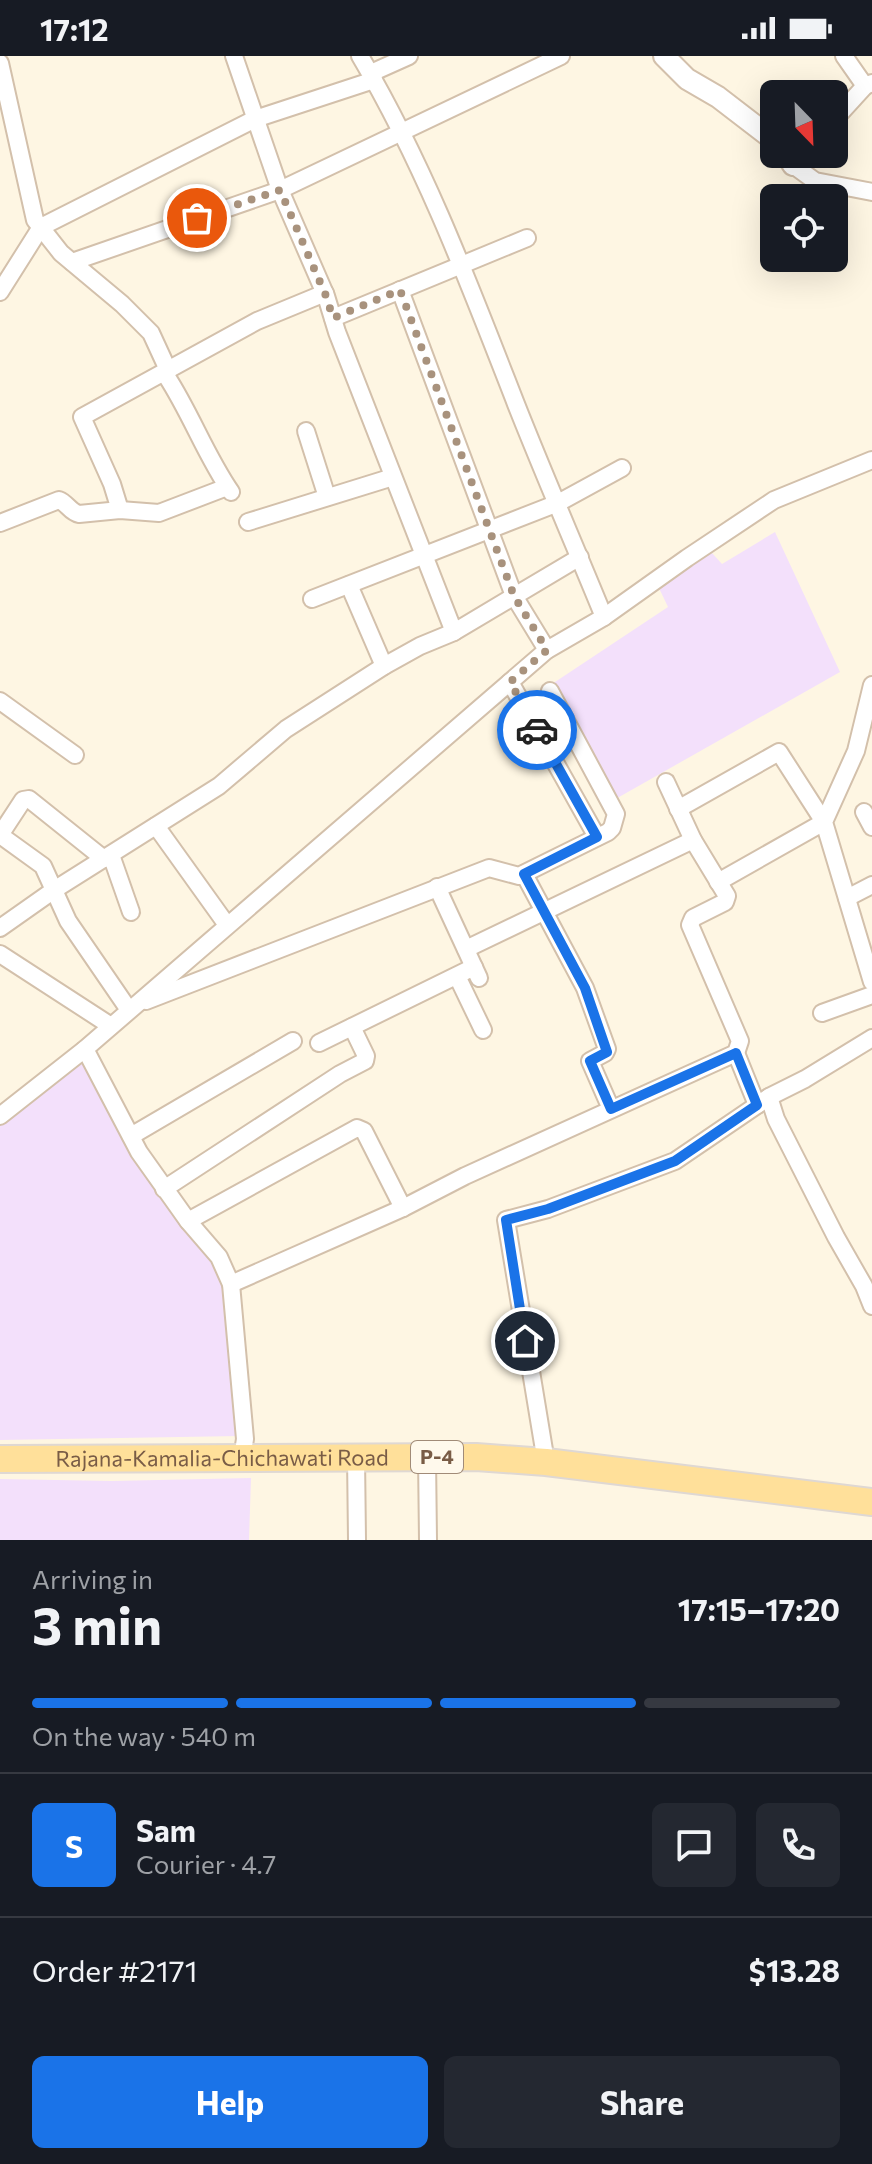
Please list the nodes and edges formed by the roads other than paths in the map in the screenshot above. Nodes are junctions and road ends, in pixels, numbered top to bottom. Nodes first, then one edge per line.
1 (234, 56) edge
2 (360, 56) edge
3 (409, 56) edge
4 (561, 56) edge
5 (664, 56) edge
6 (844, 56) edge
7 (0, 63) edge
8 (372, 77) junction
9 (868, 85) edge
10 (848, 106) edge
11 (255, 119) junction
12 (760, 129) edge
13 (402, 132) junction
14 (803, 168) edge
15 (280, 190) junction
16 (872, 192) edge
17 (41, 227) junction
18 (527, 238) dead end
19 (72, 262) junction
20 (462, 265) junction
21 (400, 290) junction
22 (0, 292) edge
23 (325, 293) junction
24 (333, 318) junction
25 (168, 370) junction
26 (306, 431) dead end
27 (872, 460) edge
28 (622, 468) dead end
29 (393, 477) junction
30 (327, 497) junction
31 (558, 503) junction
32 (120, 510) junction
33 (248, 522) dead end
34 (0, 523) edge
35 (490, 528) junction
36 (424, 557) junction
37 (580, 557) junction
38 (349, 585) junction
39 (514, 596) junction
40 (312, 599) dead end
41 (604, 617) junction
42 (454, 632) junction
43 (547, 650) junction
44 (384, 666) junction
45 (510, 682) junction
46 (872, 685) edge
47 (550, 691) dead end
48 (0, 701) edge
49 (864, 748) edge
50 (75, 755) dead end
51 (666, 782) dead end
52 (678, 809) junction
53 (824, 822) junction
54 (156, 826) junction
55 (0, 835) edge
56 (597, 837) junction
57 (693, 840) junction
58 (107, 857) junction
59 (524, 874) junction
60 (718, 882) junction
61 (872, 885) edge
62 (437, 887) junction
63 (54, 890) junction
64 (847, 898) junction
65 (131, 912) dead end
66 (545, 912) junction
67 (227, 925) junction
68 (0, 928) edge
69 (466, 949) junction
70 (0, 954) edge
71 (457, 976) junction
72 (872, 982) edge
73 (872, 995) edge
74 (131, 1008) junction
75 (822, 1013) dead end
76 (111, 1026) junction
77 (352, 1027) junction
78 (483, 1030) dead end
79 (872, 1038) edge
80 (293, 1041) dead end
81 (319, 1043) dead end
82 (85, 1049) junction
83 (736, 1053) junction
84 (763, 1101) junction
85 (611, 1109) junction
86 (0, 1116) edge
87 (131, 1136) junction
88 (164, 1189) junction
89 (403, 1208) junction
90 (188, 1221) junction
91 (231, 1284) junction
92 (872, 1306) edge
93 (356, 1456) junction
94 (427, 1457) junction
95 (242, 1458) junction
96 (0, 1459) edge
97 (546, 1462) junction
98 (872, 1502) edge
99 (357, 1540) edge
100 (428, 1540) edge

1 - 11 street
2 - 8 street
3 - 8 street
4 - 13 street
5 - 12 street
6 - 9 street
7 - 17 street
8 - 11 street
8 - 13 street
9 - 10 street
11 - 15 street
11 - 17 street
13 - 15 street
13 - 20 street
14 - 16 street
15 - 19 street
15 - 23 street
17 - 19 street
17 - 22 street
18 - 20 street
19 - 25 street
20 - 21 street
20 - 31 street
21 - 24 street
21 - 35 street
23 - 24 street
23 - 25 street
24 - 29 street
25 - 32 street
25 - 32 street
26 - 30 street
27 - 41 street
28 - 31 street
29 - 30 street
29 - 36 street
30 - 33 street
31 - 35 street
31 - 37 street
32 - 34 street
35 - 36 street
35 - 39 street
36 - 38 street
36 - 42 street
37 - 39 street
37 - 41 street
38 - 40 street
38 - 44 street
39 - 42 street
39 - 43 street
41 - 43 street
42 - 44 street
43 - 45 street
44 - 54 street
45 - 56 street
45 - 67 street
46 - 49 street
47 - 56 street
48 - 50 street
49 - 53 street
51 - 52 street
52 - 53 street
52 - 57 street
53 - 60 street
53 - 64 street
54 - 58 street
54 - 67 street
55 - 58 street
55 - 63 street
56 - 59 street
57 - 60 street
57 - 66 street
58 - 63 street
58 - 65 street
59 - 62 street
59 - 66 street
60 - 83 street
61 - 64 street
62 - 69 street
62 - 74 street
63 - 68 street
63 - 74 street
64 - 72 street
66 - 69 street
66 - 85 street
67 - 74 street
69 - 71 street
70 - 76 street
71 - 77 street
71 - 78 street
73 - 75 street
74 - 76 street
76 - 82 street
77 - 81 street
77 - 88 street
79 - 84 street
80 - 87 street
82 - 86 street
82 - 87 street
83 - 84 street
83 - 85 street
84 - 92 street
84 - 97 street
85 - 89 street
87 - 88 street
88 - 90 street
89 - 90 street
89 - 91 street
90 - 91 street
91 - 95 street
93 - 94 main road, Rajana-Kamalia-Chichawati Road / P-4
93 - 95 main road, Rajana-Kamalia-Chichawati Road / P-4
93 - 99 street
94 - 97 main road, Rajana-Kamalia-Chichawati Road / P-4
94 - 100 street
95 - 96 main road, Rajana-Kamalia-Chichawati Road / P-4
97 - 98 main road, Rajana-Kamalia-Chichawati Road / P-4

